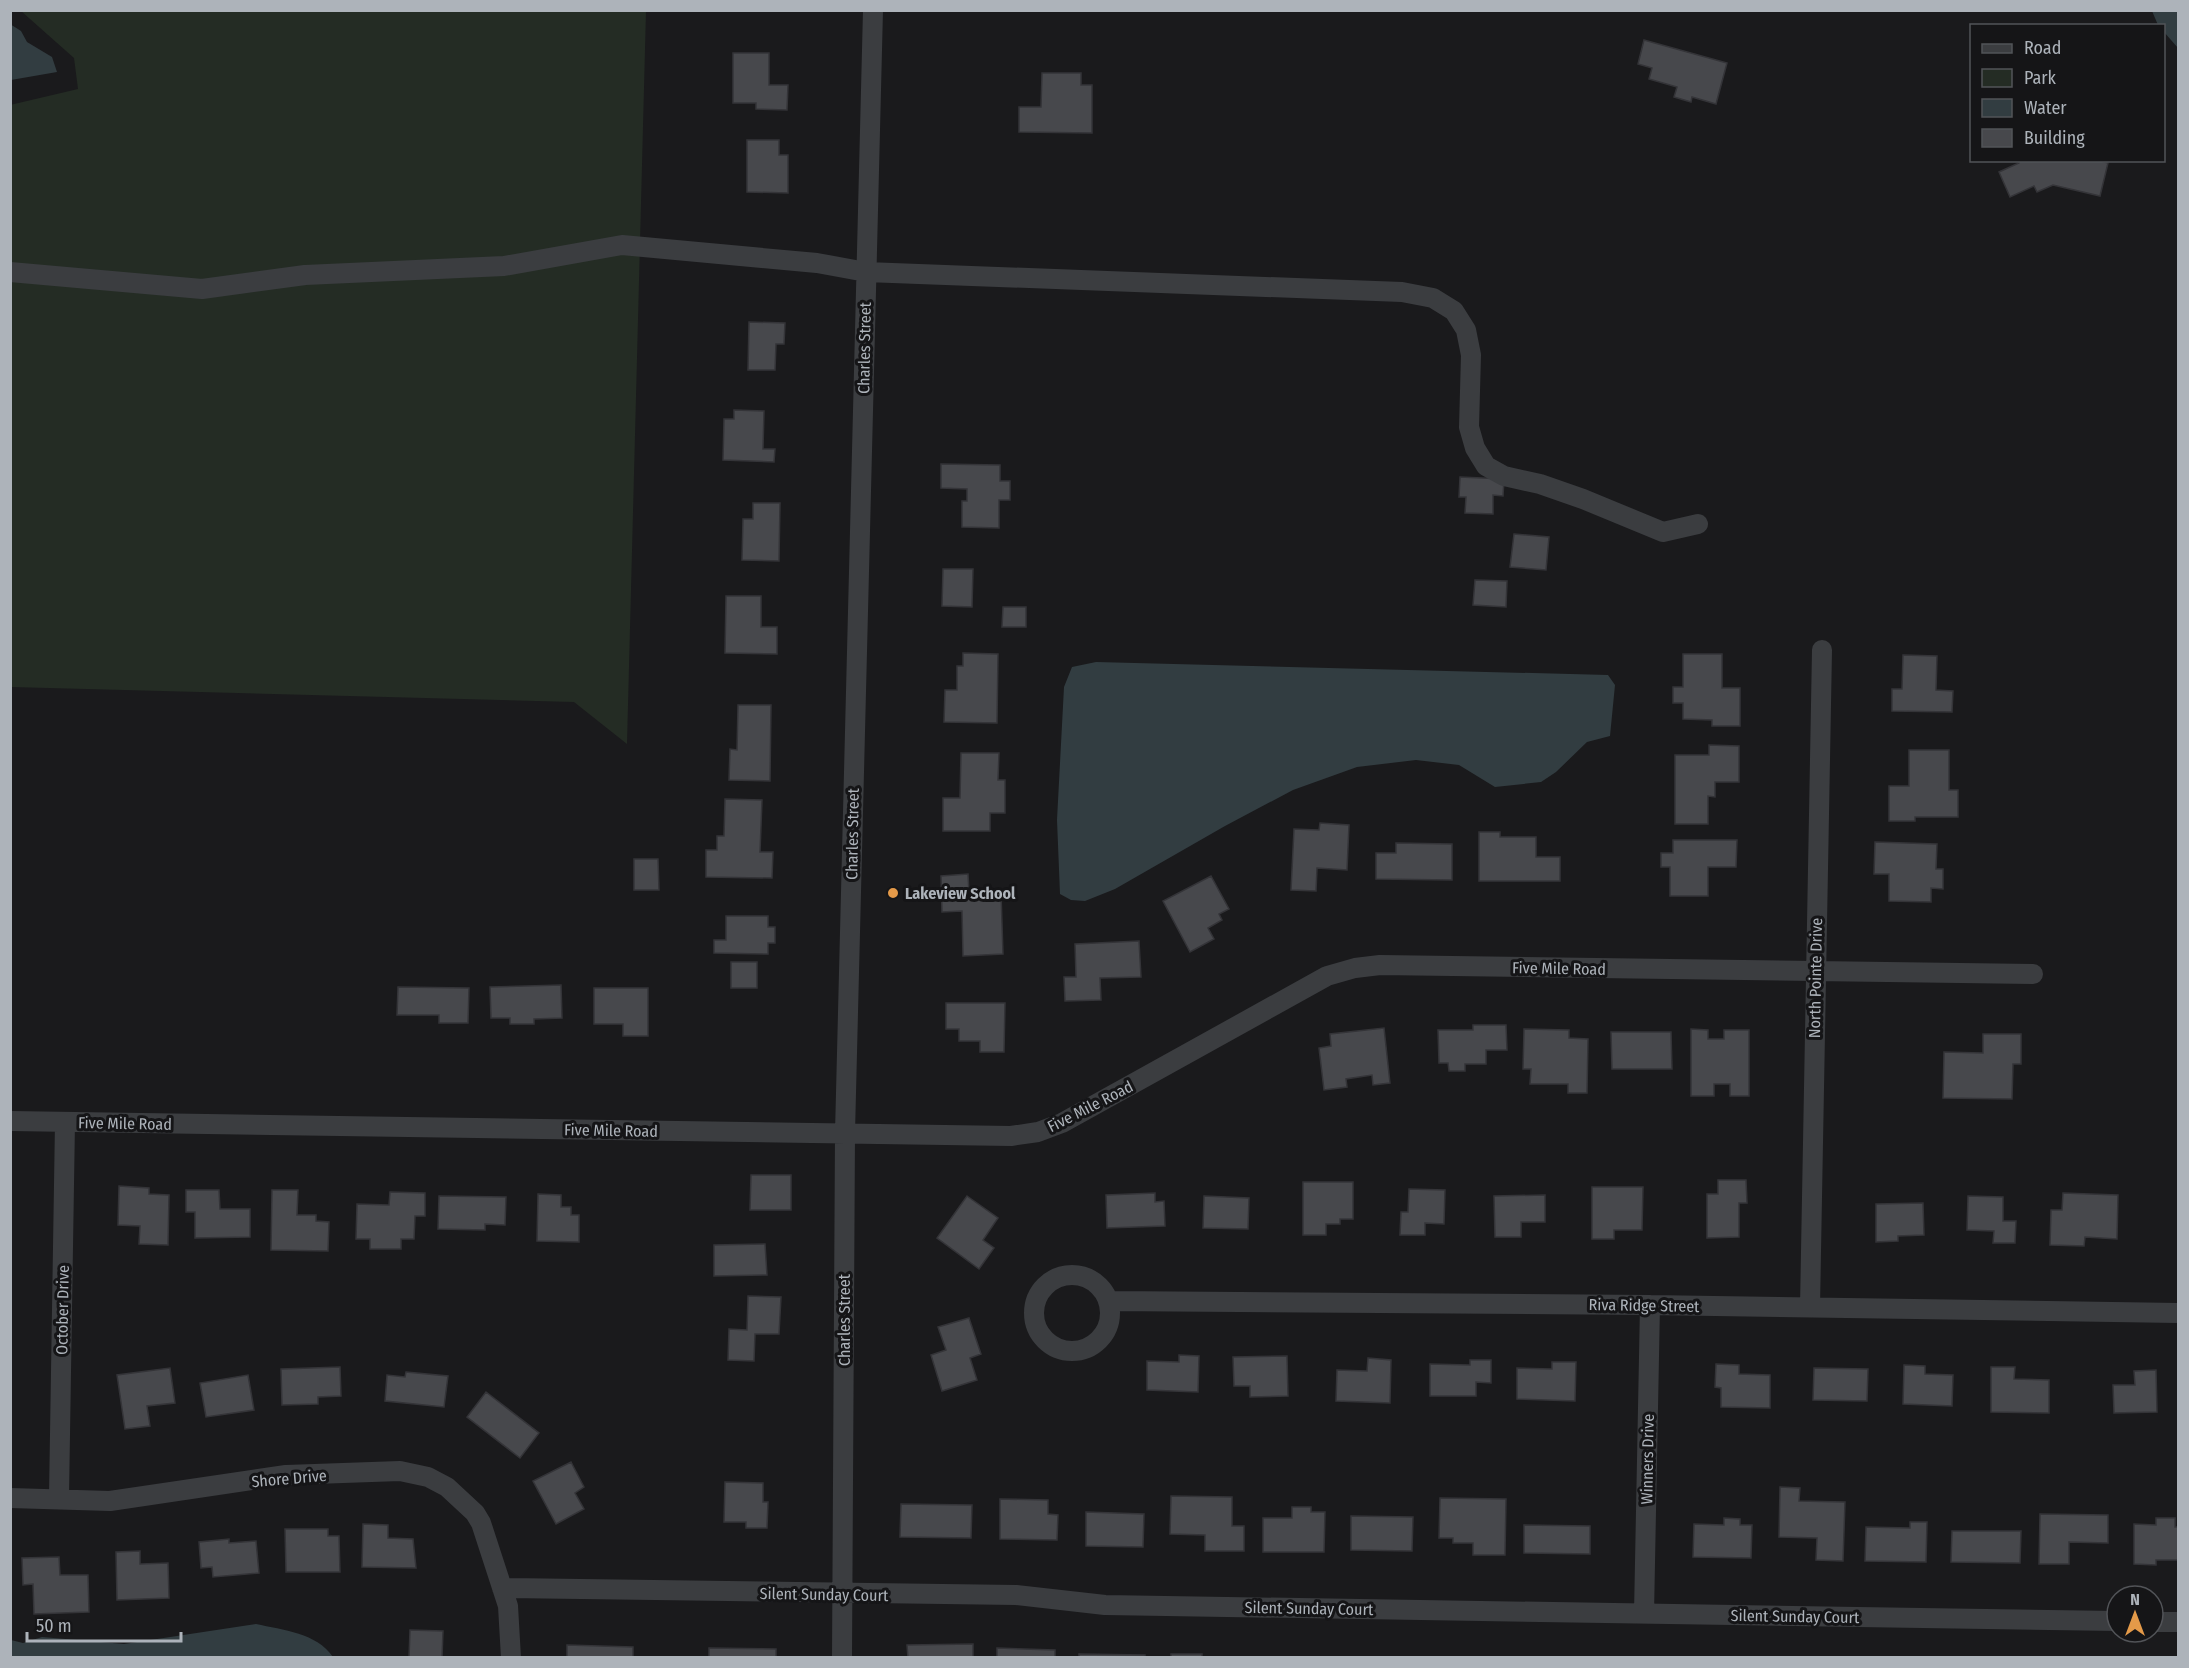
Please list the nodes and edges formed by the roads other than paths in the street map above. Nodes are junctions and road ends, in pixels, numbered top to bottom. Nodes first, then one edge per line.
1 (873, 10) edge
2 (10, 272) edge
3 (866, 272) junction
4 (1698, 524) dead end
5 (1822, 650) dead end
6 (1816, 971) junction
7 (2033, 974) dead end
8 (10, 1121) edge
9 (65, 1122) junction
10 (845, 1133) junction
11 (1108, 1301) dead end
12 (1650, 1305) junction
13 (1810, 1307) junction
14 (2178, 1313) edge
15 (59, 1497) junction
16 (10, 1498) edge
17 (502, 1588) junction
18 (843, 1594) junction
19 (1644, 1614) junction
20 (2105, 1621) edge
21 (510, 1658) edge
22 (842, 1658) edge

1 - 3 street, Charles Street
2 - 3 street
3 - 4 street
3 - 10 street, Charles Street
5 - 6 street, North Pointe Drive
6 - 7 street, Five Mile Road
6 - 10 street, Five Mile Road
6 - 13 street, North Pointe Drive
8 - 9 street, Five Mile Road
9 - 10 street, Five Mile Road
9 - 15 street, October Drive
10 - 18 street, Charles Street
11 - 12 street, Riva Ridge Street
12 - 13 street, Riva Ridge Street
12 - 19 street, Winners Drive
13 - 14 street, Riva Ridge Street
15 - 16 street, Shore Drive
15 - 17 street, Shore Drive
17 - 18 street, Silent Sunday Court
17 - 21 street, Shore Drive
18 - 19 street, Silent Sunday Court
18 - 22 street, Charles Street
19 - 20 street, Silent Sunday Court

